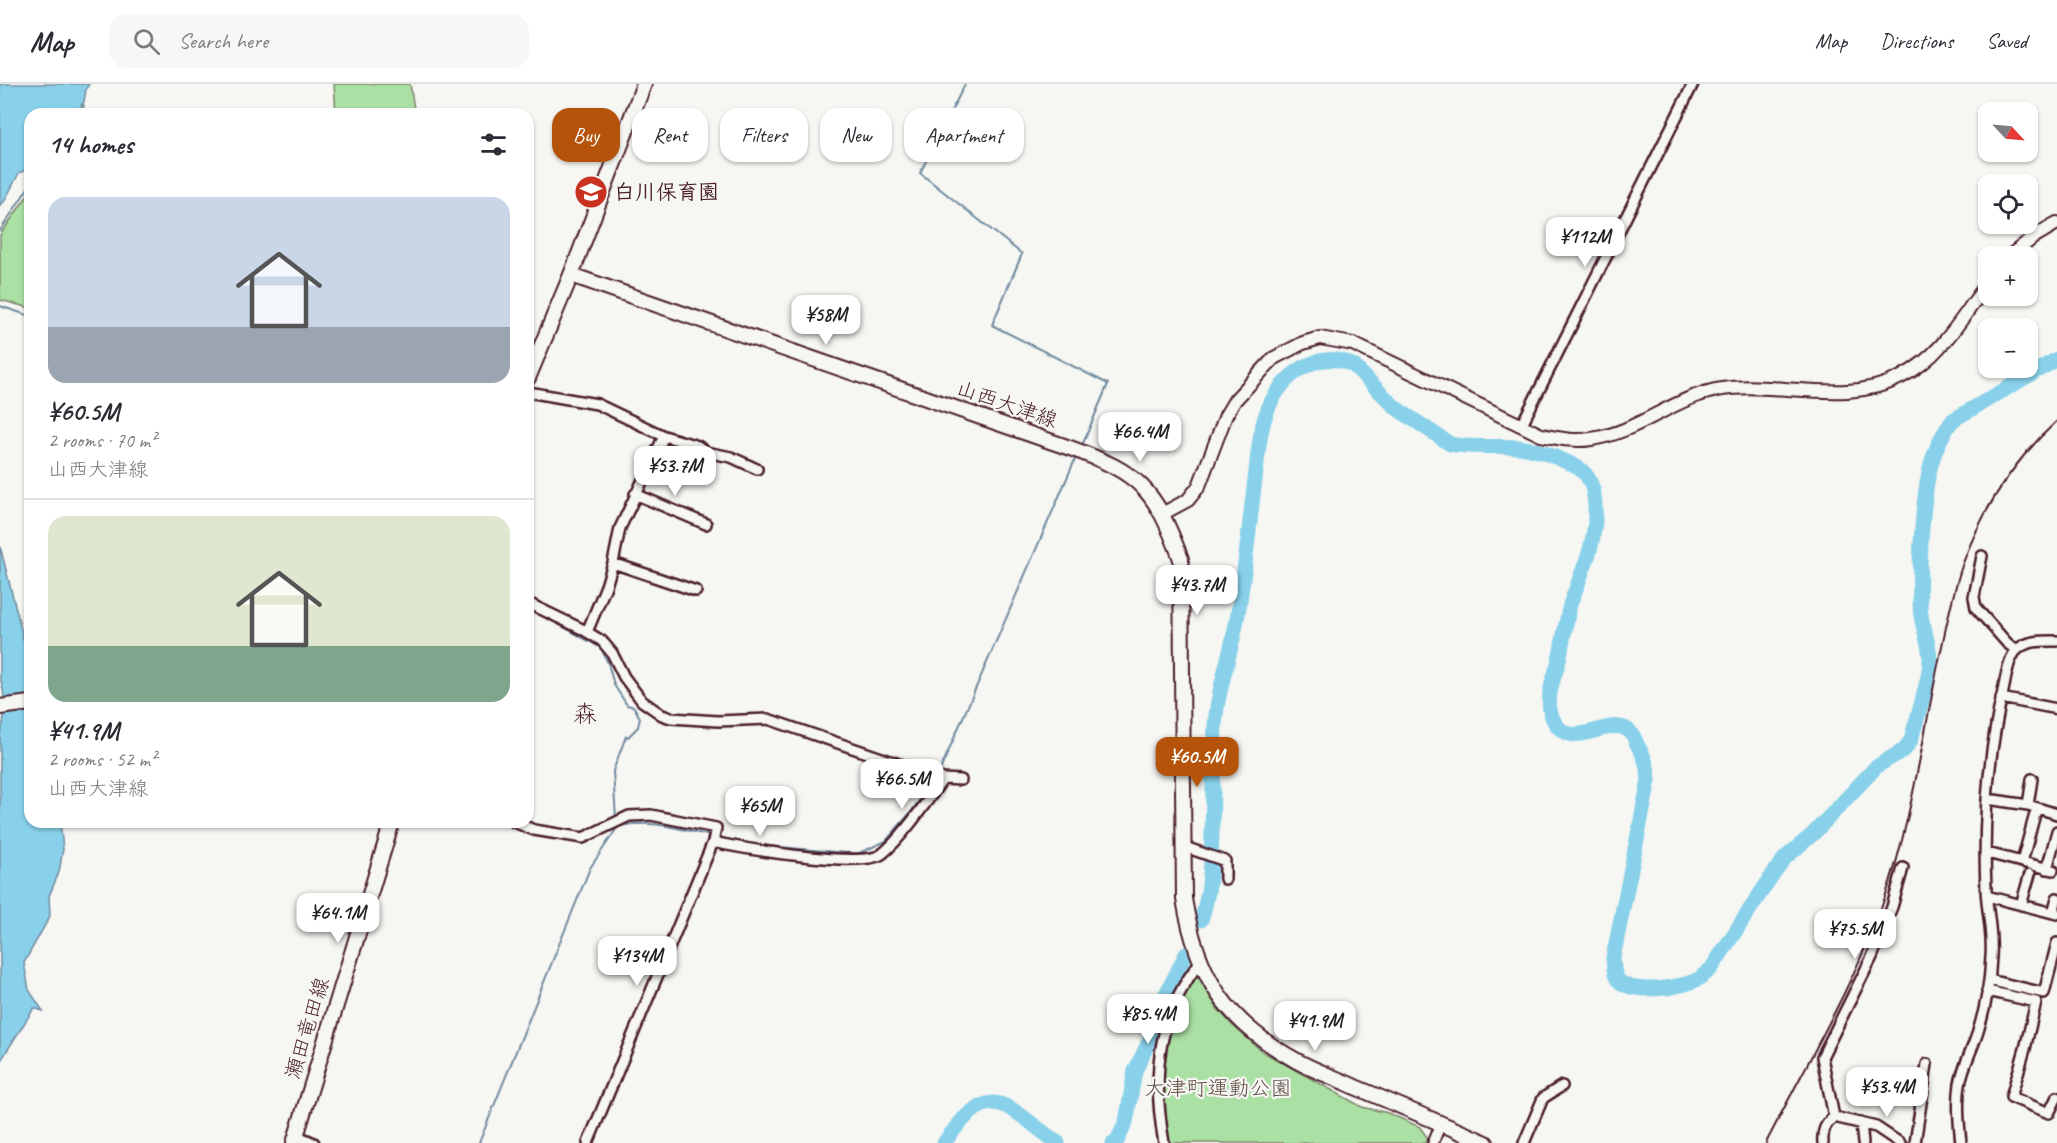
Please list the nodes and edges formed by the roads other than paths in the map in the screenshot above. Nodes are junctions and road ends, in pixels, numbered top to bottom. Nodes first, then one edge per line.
1 (644, 84) edge
2 (1693, 84) edge
3 (2057, 223) edge
4 (2022, 246) edge
5 (571, 275) junction
6 (1978, 296) edge
7 (534, 364) edge
8 (534, 393) edge
9 (1521, 426) junction
10 (664, 436) junction
11 (757, 469) dead end
12 (635, 494) junction
13 (1162, 514) junction
14 (706, 524) dead end
15 (1982, 556) dead end
16 (613, 563) junction
17 (696, 591) dead end
18 (534, 606) edge
19 (587, 632) junction
20 (2057, 641) edge
21 (2016, 650) junction
22 (2001, 698) junction
23 (24, 705) edge
24 (0, 707) edge
25 (2057, 709) edge
26 (2032, 778) dead end
27 (944, 779) junction
28 (961, 780) dead end
29 (1987, 799) junction
30 (2028, 805) junction
31 (2035, 814) dead end
32 (2057, 814) edge
33 (390, 828) edge
34 (529, 828) edge
35 (2057, 831) edge
36 (713, 842) junction
37 (1182, 846) junction
38 (1987, 853) junction
39 (2022, 862) junction
40 (1903, 868) dead end
41 (2030, 874) dead end
42 (1225, 879) dead end
43 (1987, 896) junction
44 (2057, 898) edge
45 (2021, 905) junction
46 (2055, 914) edge
47 (2057, 943) edge
48 (1200, 962) junction
49 (1988, 986) junction
50 (1927, 1064) dead end
51 (1562, 1086) dead end
52 (2057, 1097) edge
53 (2053, 1115) edge
54 (1834, 1117) junction
55 (1441, 1124) junction
56 (1861, 1124) junction
57 (295, 1139) edge
58 (314, 1143) edge
59 (588, 1143) edge
60 (1164, 1143) edge
61 (1432, 1143) edge
62 (1486, 1143) edge
63 (1524, 1143) edge
64 (1823, 1143) edge
65 (1863, 1143) edge
66 (1900, 1143) edge
67 (1915, 1143) edge
68 (1961, 1143) edge

1 - 5 main road
2 - 9 street
3 - 4 street
5 - 7 main road
5 - 13 main road, 山西大津線
6 - 9 street
8 - 10 street
9 - 13 street
10 - 11 street
10 - 12 street
12 - 14 street
12 - 16 street
13 - 37 main road, 山西大津線
15 - 21 street
16 - 17 street
16 - 19 street
18 - 19 street
19 - 27 street
20 - 21 street
21 - 22 street
22 - 25 street
22 - 29 street
23 - 24 main road
26 - 30 street
27 - 28 street
27 - 36 street
29 - 30 street
29 - 38 street
30 - 32 street
31 - 39 street
33 - 57 main road, 瀬田竜田線
34 - 36 street
35 - 39 street
36 - 59 street
37 - 42 street
37 - 48 main road, 山西大津線
38 - 39 street
38 - 43 street
40 - 54 street
41 - 45 street
43 - 45 street
43 - 49 street
44 - 46 street
45 - 46 street
47 - 49 street
48 - 55 main road, 山西大津線
48 - 60 street
49 - 53 street
49 - 68 street
50 - 67 street
51 - 63 street
52 - 53 street
54 - 56 street
54 - 64 street
55 - 61 street
55 - 62 main road, 山西大津線
56 - 65 street
56 - 66 street
57 - 58 street

